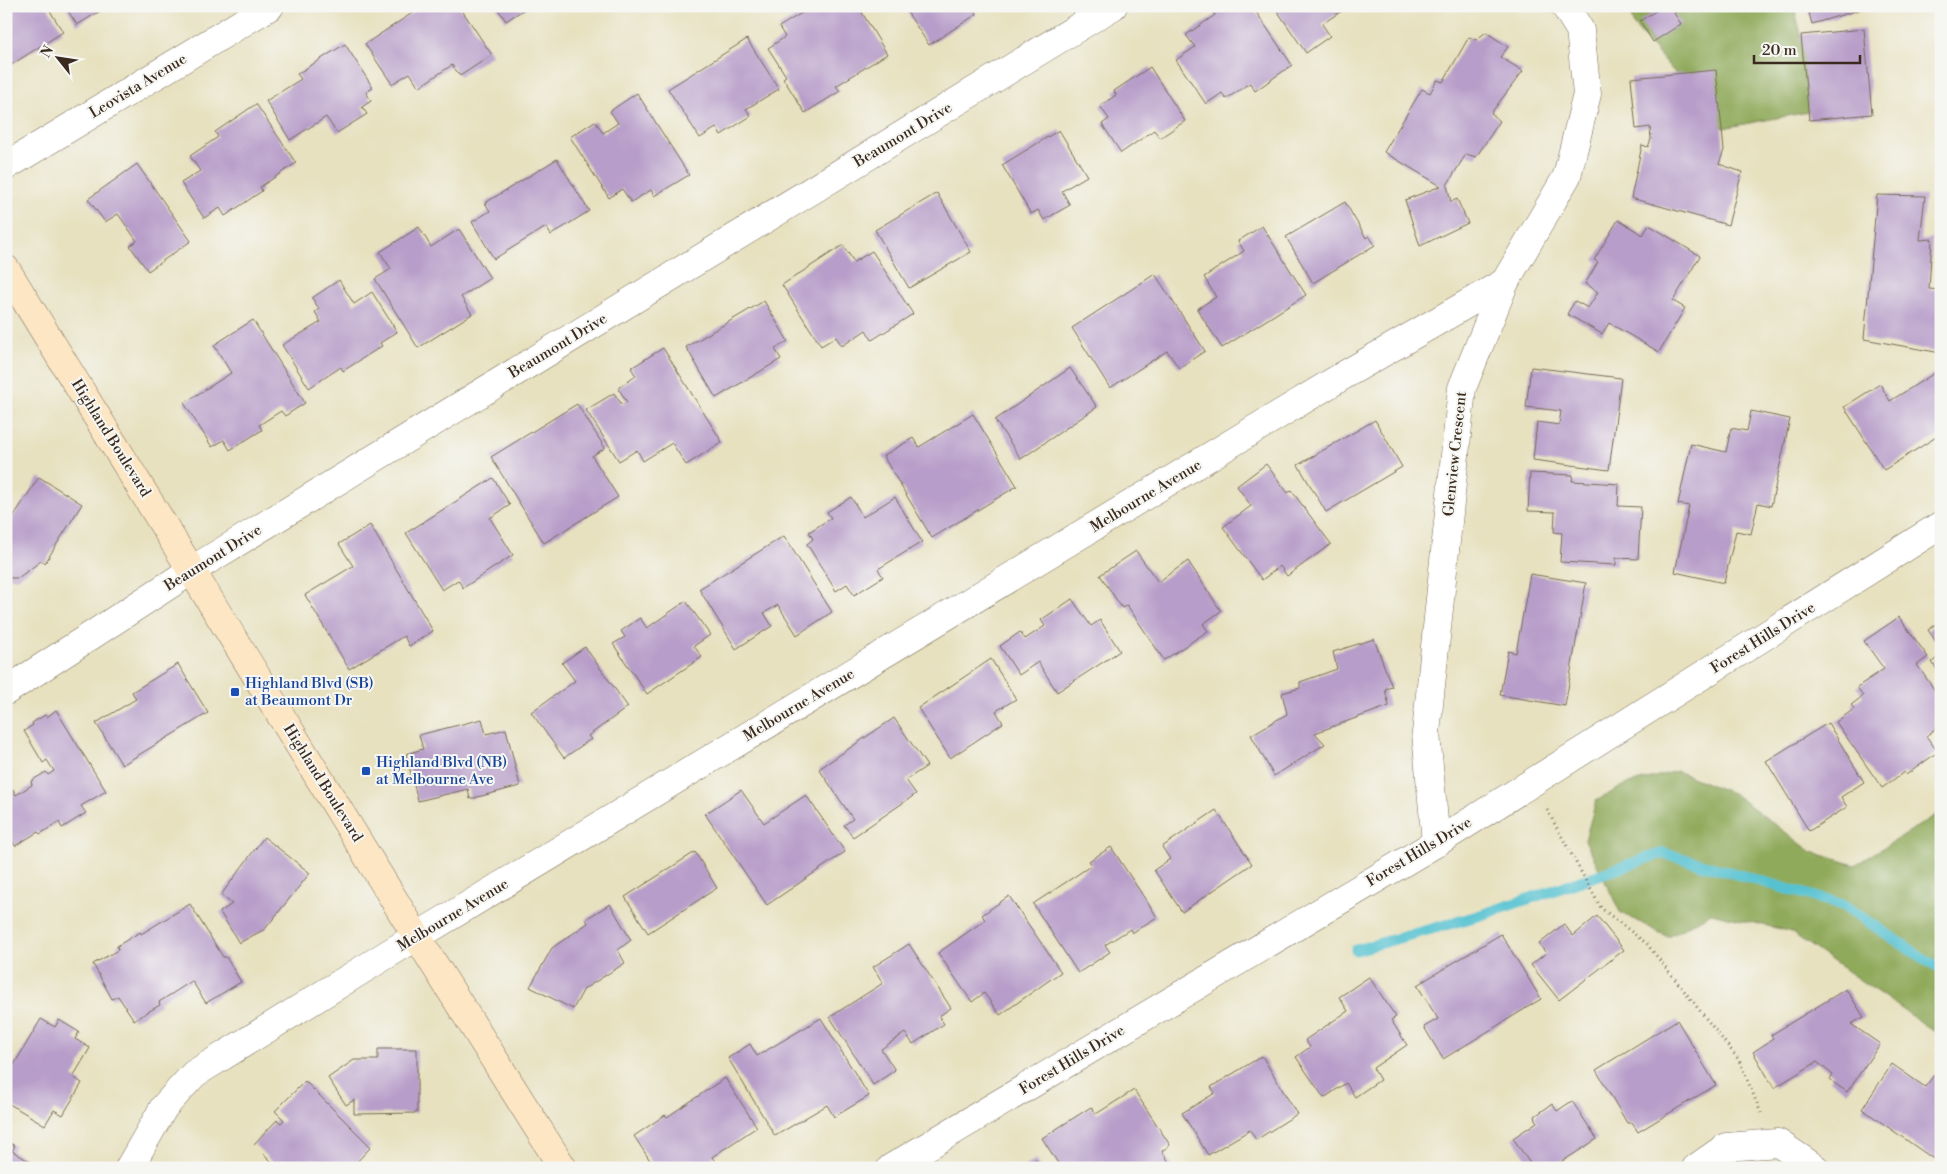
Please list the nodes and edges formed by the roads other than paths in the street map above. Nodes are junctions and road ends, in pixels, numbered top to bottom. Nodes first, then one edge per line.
1 (270, 6) edge
2 (1113, 6) edge
3 (1565, 6) edge
4 (6, 166) edge
5 (6, 269) edge
6 (1505, 282) junction
7 (1941, 526) edge
8 (192, 570) junction
9 (6, 691) edge
10 (1436, 843) junction
11 (418, 936) junction
12 (130, 1168) edge
13 (564, 1168) edge
14 (891, 1168) edge
15 (1696, 1168) edge
16 (1815, 1168) edge

1 - 4 street, Leovista Avenue
2 - 8 street, Beaumont Drive
3 - 6 street, Glenview Crescent
5 - 8 street, Highland Boulevard
6 - 10 street, Glenview Crescent
6 - 11 street, Melbourne Avenue
7 - 10 street, Forest Hills Drive
8 - 9 street, Beaumont Drive
8 - 11 street, Highland Boulevard
10 - 14 street, Forest Hills Drive
11 - 12 street, Melbourne Avenue
11 - 13 street, Highland Boulevard
15 - 16 street

